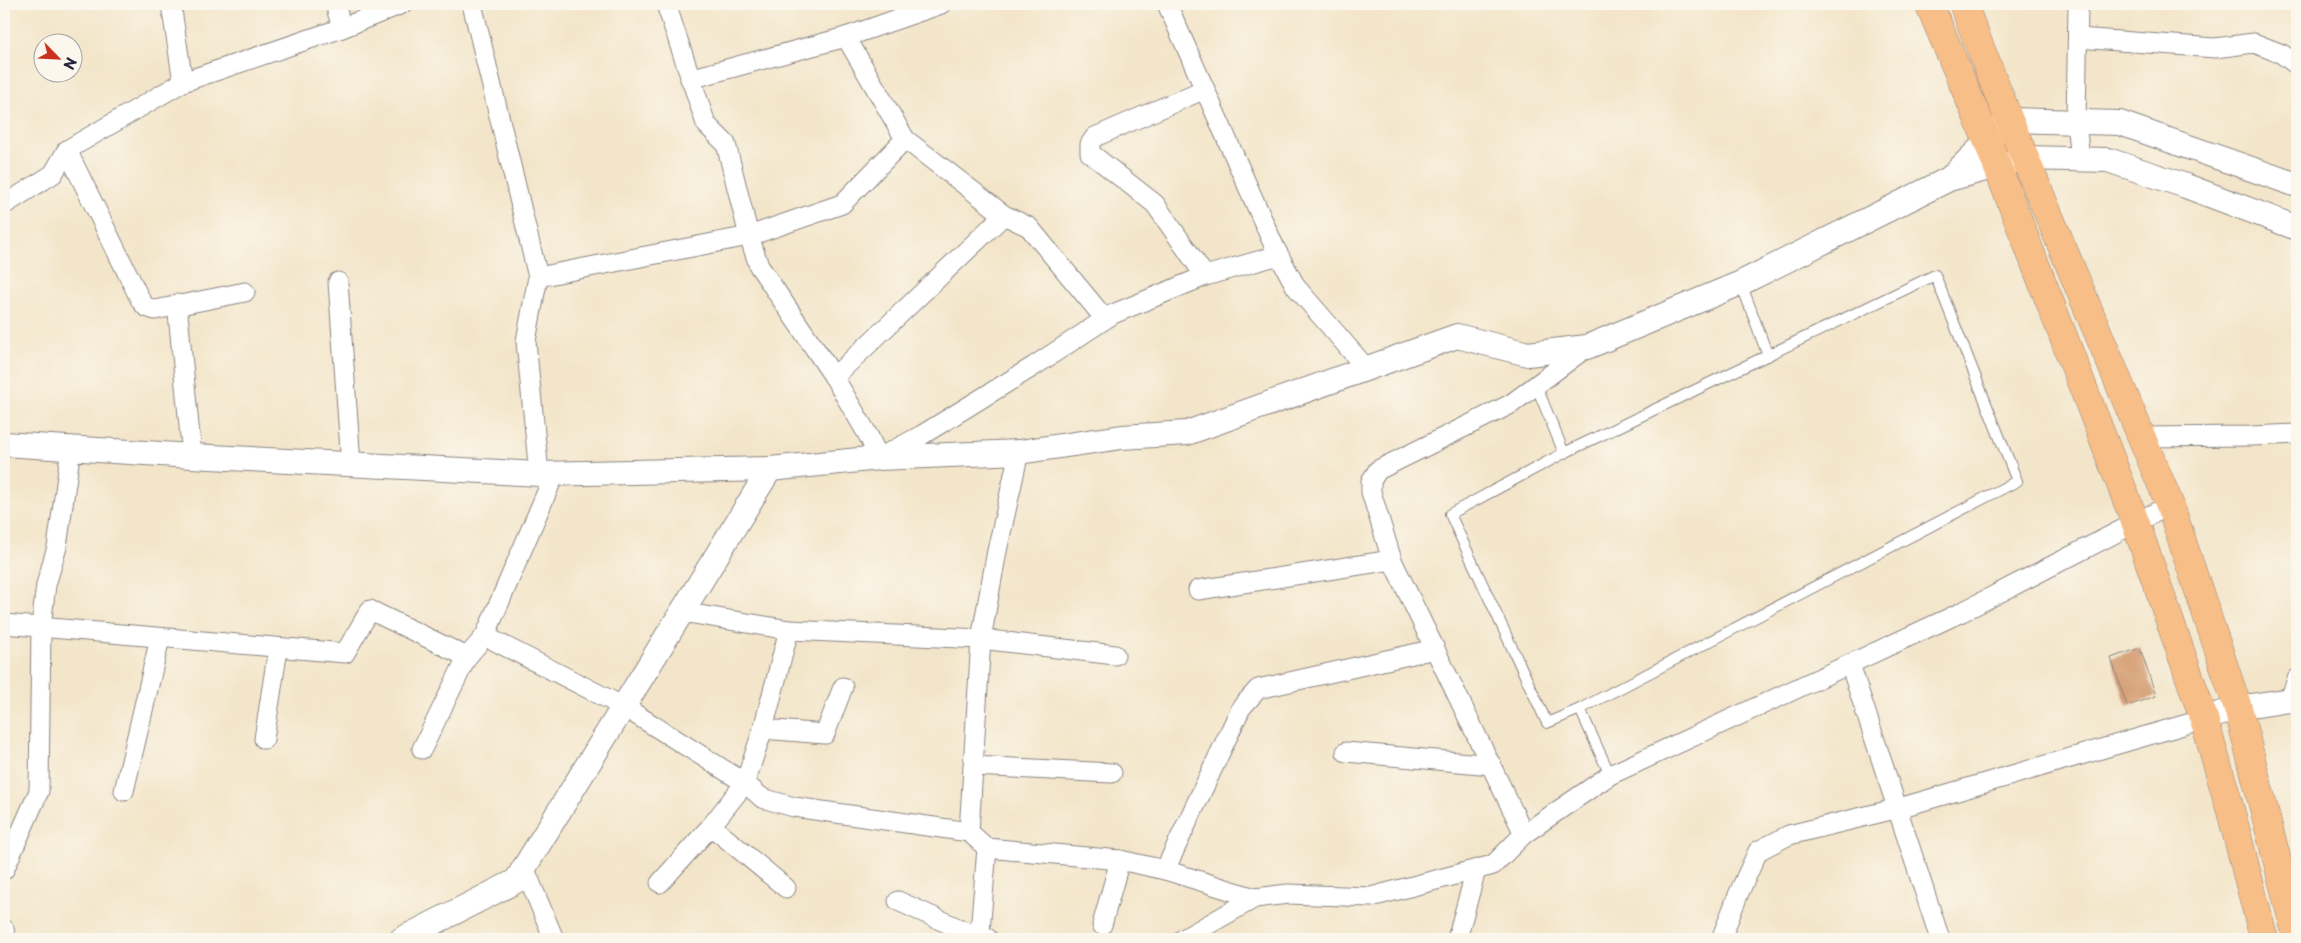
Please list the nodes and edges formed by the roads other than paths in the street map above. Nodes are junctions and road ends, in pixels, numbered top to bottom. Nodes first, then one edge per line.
1 (171, 4) edge
2 (335, 4) edge
3 (402, 4) edge
4 (472, 4) edge
5 (666, 4) edge
6 (941, 4) edge
7 (1167, 4) edge
8 (1929, 4) edge
9 (1963, 4) edge
10 (2078, 4) edge
11 (342, 28) junction
12 (846, 37) junction
13 (2078, 38) junction
14 (2297, 65) edge
15 (690, 79) junction
16 (183, 82) junction
17 (1205, 90) junction
18 (2009, 120) junction
19 (2076, 122) junction
20 (905, 139) junction
21 (1988, 140) junction
22 (67, 150) junction
23 (2026, 158) junction
24 (2080, 159) junction
25 (1996, 165) junction
26 (1949, 179) junction
27 (2297, 185) edge
28 (4, 205) edge
29 (1004, 215) junction
30 (2297, 228) edge
31 (749, 236) junction
32 (1279, 255) junction
33 (538, 276) junction
34 (1205, 276) junction
35 (338, 282) dead end
36 (1741, 283) junction
37 (245, 292) dead end
38 (177, 304) junction
39 (1105, 319) junction
40 (1587, 347) junction
41 (1768, 356) junction
42 (1366, 368) junction
43 (834, 377) junction
44 (1536, 386) junction
45 (2297, 434) edge
46 (2143, 436) junction
47 (4, 444) edge
48 (71, 448) junction
49 (1019, 452) junction
50 (1564, 453) junction
51 (192, 456) junction
52 (879, 458) junction
53 (351, 464) junction
54 (770, 469) junction
55 (547, 473) junction
56 (2170, 504) junction
57 (2136, 524) junction
58 (1392, 560) junction
59 (1198, 590) dead end
60 (682, 612) junction
61 (4, 624) edge
62 (41, 626) junction
63 (789, 630) junction
64 (485, 636) junction
65 (160, 638) junction
66 (981, 639) junction
67 (278, 648) junction
68 (1435, 650) junction
69 (1115, 655) dead end
70 (468, 657) junction
71 (1850, 664) junction
72 (843, 687) dead end
73 (2295, 694) edge
74 (624, 707) junction
75 (2238, 708) junction
76 (1580, 709) junction
77 (2204, 719) junction
78 (763, 729) junction
79 (264, 739) dead end
80 (422, 749) dead end
81 (1346, 752) dead end
82 (1492, 765) junction
83 (973, 766) junction
84 (1112, 773) dead end
85 (1610, 774) junction
86 (746, 783) junction
87 (124, 791) dead end
88 (1899, 808) junction
89 (711, 826) junction
90 (969, 832) junction
91 (1524, 834) junction
92 (987, 848) junction
93 (1120, 860) junction
94 (524, 867) junction
95 (4, 870) edge
96 (1165, 870) junction
97 (1476, 870) junction
98 (660, 883) dead end
99 (786, 888) dead end
100 (1255, 898) junction
101 (898, 901) dead end
102 (1102, 926) dead end
103 (4, 929) edge
104 (984, 936) edge
105 (2297, 938) edge
106 (6, 939) edge
107 (402, 939) edge
108 (554, 939) edge
109 (1183, 939) edge
110 (1457, 939) edge
111 (1721, 939) edge
112 (1940, 939) edge
113 (2264, 939) edge

1 - 16 street
2 - 11 street
3 - 11 street
4 - 33 street
5 - 15 street
6 - 12 street
7 - 17 street
8 - 21 main road
9 - 18 main road
10 - 13 street
11 - 16 street
12 - 15 street
12 - 20 street
13 - 14 street
13 - 19 street
15 - 31 street
16 - 22 street
17 - 32 street
17 - 34 street
18 - 19 street
18 - 21 street
18 - 23 main road
19 - 24 street
19 - 27 street
20 - 29 street
20 - 31 street
21 - 25 main road
21 - 26 street
22 - 28 street
22 - 38 street
23 - 24 street
23 - 25 street
23 - 46 main road
24 - 30 street
25 - 26 street
25 - 57 main road
26 - 36 street
29 - 39 street
29 - 43 street
31 - 33 street
31 - 43 street
32 - 34 street
32 - 42 street
33 - 55 street
34 - 39 street
35 - 53 street
36 - 40 street
36 - 41 lane
37 - 38 street
38 - 51 street
39 - 52 street
40 - 42 street
40 - 44 street
41 - 50 lane
41 - 76 lane
42 - 49 street
43 - 52 street
44 - 50 lane
44 - 58 street
45 - 46 street
46 - 56 main road
47 - 48 street
48 - 51 street
48 - 62 street
49 - 52 street
49 - 66 street
50 - 76 lane
51 - 53 street
52 - 54 street
53 - 55 street
54 - 55 street
54 - 60 street
55 - 64 street
56 - 57 street
56 - 75 main road
57 - 71 street
57 - 77 main road
58 - 59 street
58 - 68 street
60 - 63 street
60 - 74 street
61 - 62 street
62 - 65 street
62 - 95 street
63 - 66 street
63 - 78 street
64 - 70 street
64 - 74 street
65 - 67 street
65 - 87 street
66 - 69 street
66 - 83 street
67 - 70 street
67 - 79 street
68 - 82 street
68 - 96 street
70 - 80 street
71 - 85 street
71 - 88 street
72 - 78 street
73 - 75 street
74 - 86 street
74 - 94 street
75 - 77 street
75 - 105 main road
76 - 85 lane
77 - 88 street
77 - 113 main road
78 - 86 street
81 - 82 street
82 - 91 street
83 - 84 street
83 - 90 street
85 - 91 street
86 - 89 street
86 - 90 street
88 - 111 street
88 - 112 street
89 - 98 street
89 - 99 street
90 - 92 street
91 - 97 street
92 - 93 street
92 - 104 street
93 - 96 street
93 - 102 street
94 - 107 street
94 - 108 street
96 - 100 street
97 - 100 street
97 - 110 street
100 - 109 street
101 - 104 street
103 - 106 street

